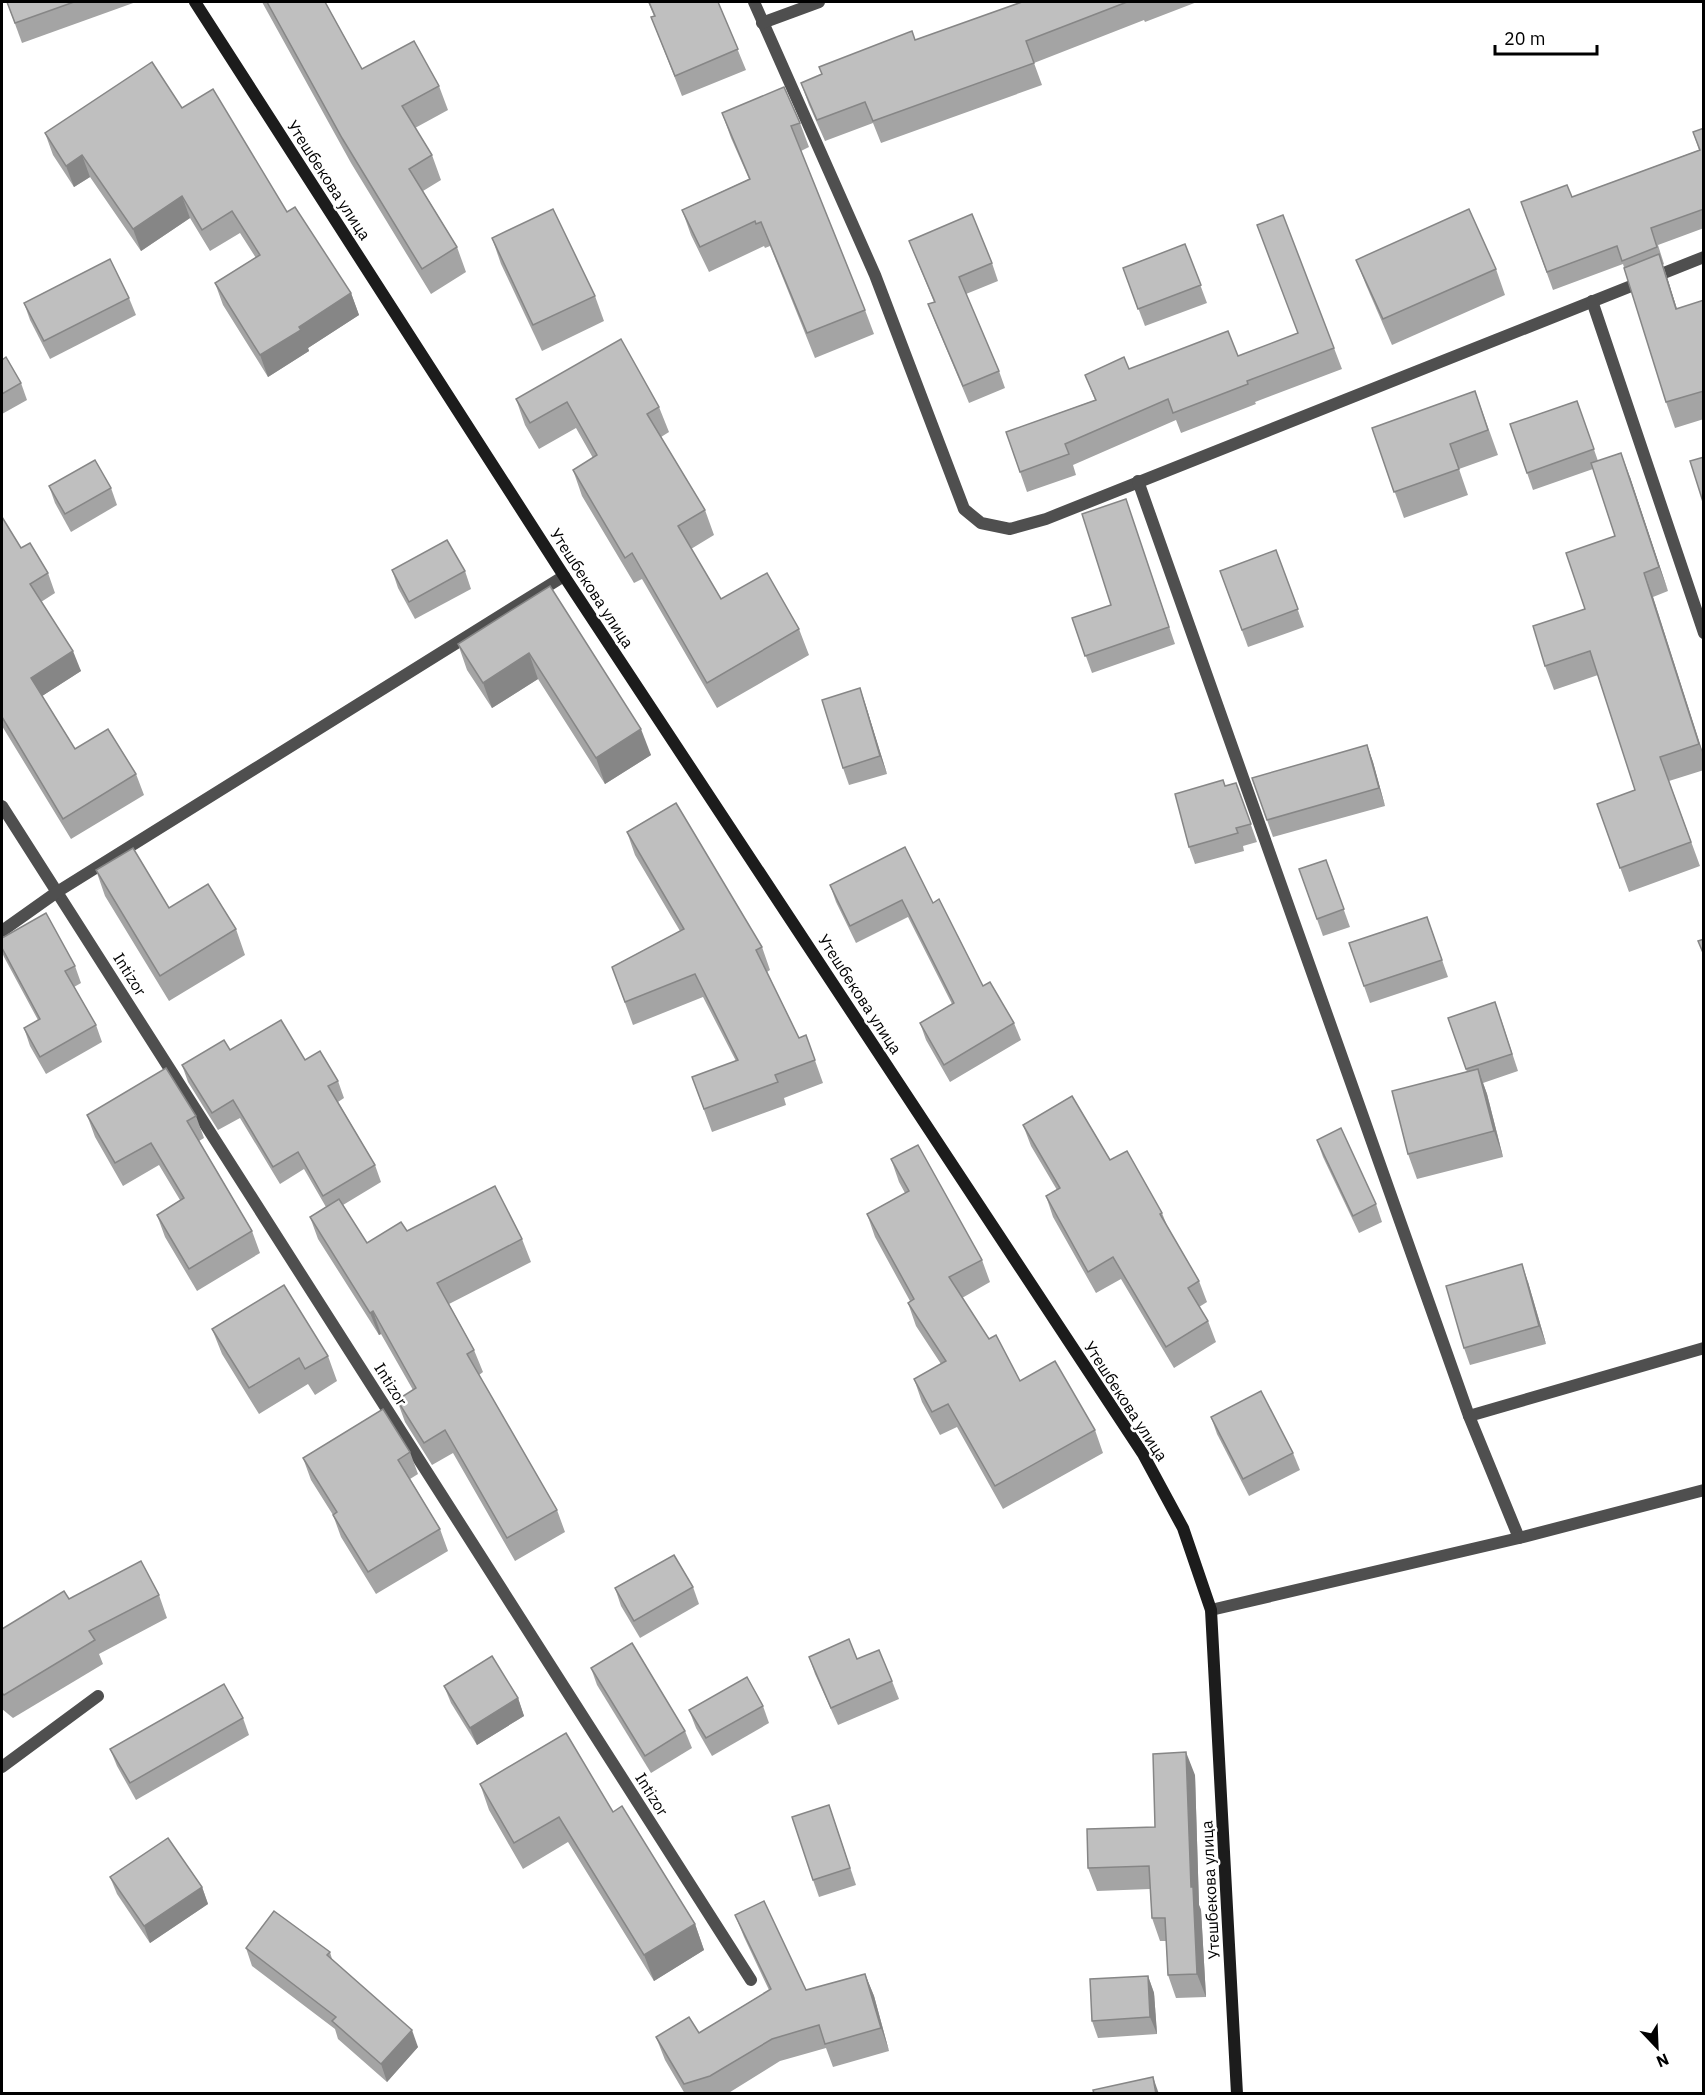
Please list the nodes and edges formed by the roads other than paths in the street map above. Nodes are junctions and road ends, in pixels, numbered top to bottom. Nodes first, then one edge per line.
1 (195, 2) edge
2 (754, 2) edge
3 (819, 2) edge
4 (762, 23) junction
5 (1704, 257) edge
6 (1592, 301) junction
7 (1138, 481) junction
8 (564, 576) junction
9 (1704, 633) edge
10 (2, 807) edge
11 (57, 892) junction
12 (2, 931) edge
13 (1704, 1348) edge
14 (1468, 1416) junction
15 (1704, 1490) edge
16 (1519, 1538) junction
17 (1211, 1610) junction
18 (98, 1695) dead end
19 (2, 1767) edge
20 (751, 1980) dead end
21 (1237, 2094) edge

1 - 8 main road, Утешбекова улица
2 - 4 street
3 - 4 street
4 - 7 street
5 - 6 street
6 - 7 street
6 - 9 street
7 - 14 street
8 - 11 street
8 - 17 main road, Утешбекова улица
10 - 11 street, Intizor
11 - 12 street
11 - 20 street, Intizor
13 - 14 street
14 - 16 street
15 - 16 street
16 - 17 street
17 - 21 main road, Утешбекова улица
18 - 19 street

